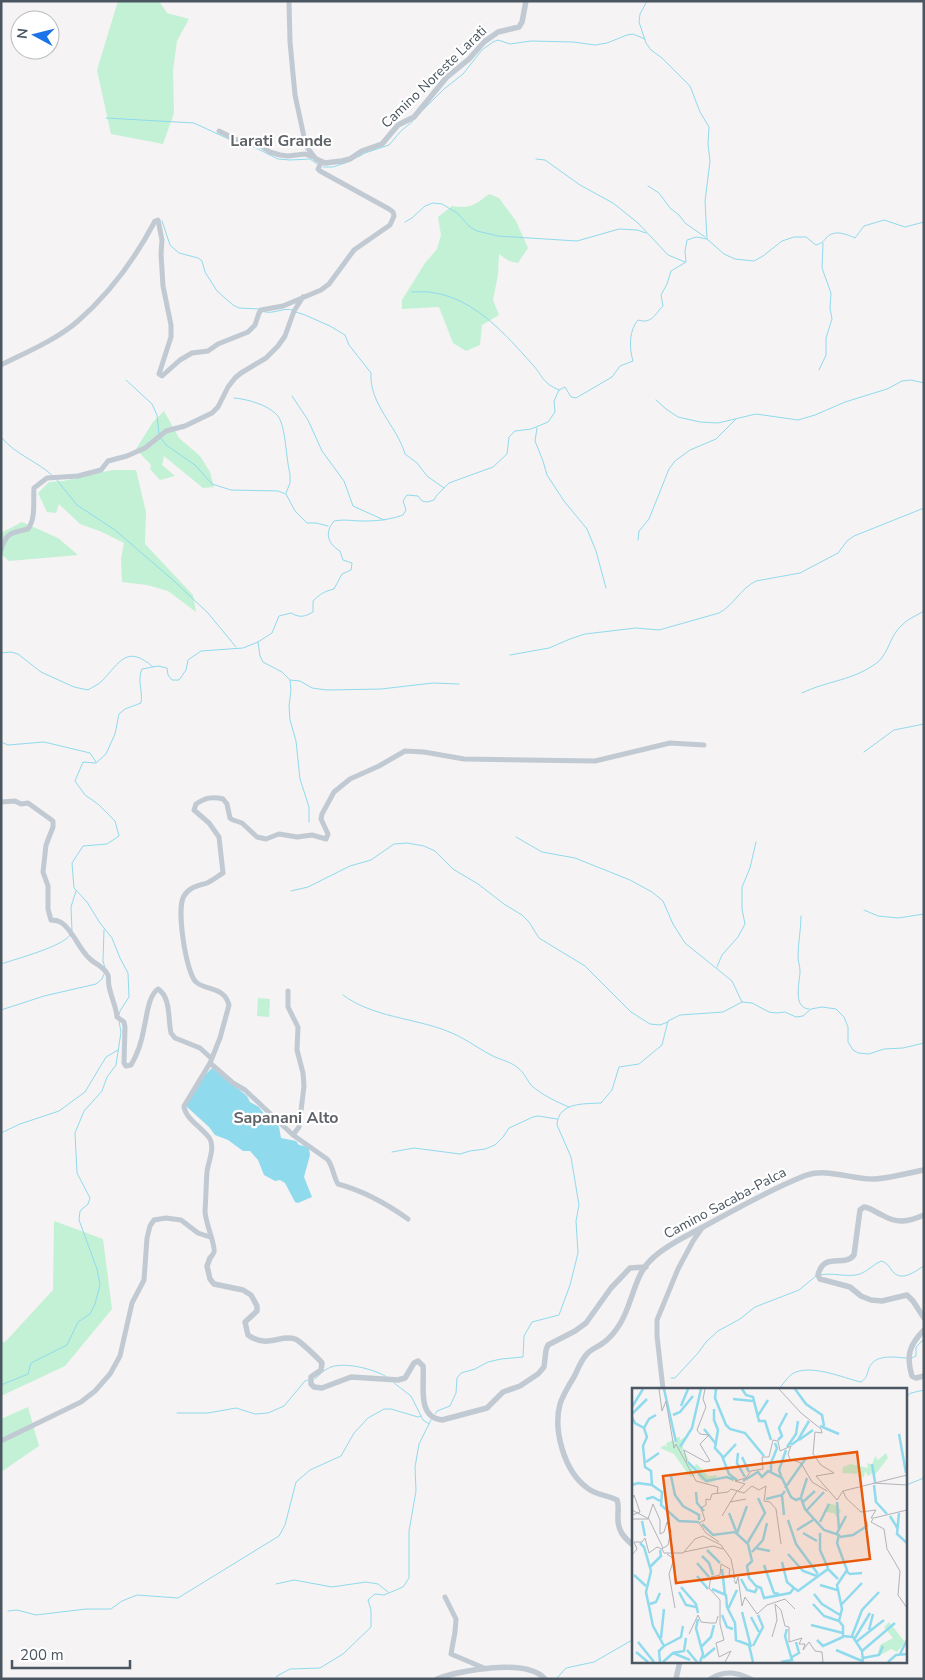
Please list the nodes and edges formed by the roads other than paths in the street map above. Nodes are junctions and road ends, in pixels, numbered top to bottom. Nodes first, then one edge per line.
1 (289, 1) edge
2 (526, 1) edge
3 (219, 131) dead end
4 (317, 160) junction
5 (303, 297) junction
6 (1, 365) edge
7 (1, 550) edge
8 (704, 745) dead end
9 (1, 802) edge
10 (288, 991) dead end
11 (211, 1060) junction
12 (293, 1135) junction
13 (924, 1170) edge
14 (924, 1215) edge
15 (408, 1219) dead end
16 (702, 1228) junction
17 (210, 1237) junction
18 (210, 1258) joint
19 (646, 1267) junction
20 (924, 1318) edge
21 (924, 1330) edge
22 (924, 1376) edge
23 (663, 1388) edge
24 (1, 1440) edge
25 (632, 1544) edge
26 (445, 1597) dead end
27 (680, 1662) edge
28 (484, 1668) junction
29 (437, 1679) edge
30 (545, 1679) edge
31 (676, 1679) edge
32 (710, 1679) edge
33 (751, 1679) edge

1 - 4 street
2 - 4 street, Camino Noreste Larati
3 - 4 street
4 - 5 street
5 - 6 street
5 - 7 street
8 - 11 street
9 - 11 street
10 - 12 street
11 - 12 street
11 - 17 street
12 - 15 street
13 - 16 street, Camino Sacaba-Palca
14 - 20 street
16 - 19 street, Camino Sacaba-Palca
16 - 23 street
17 - 18 street
17 - 24 street
18 - 19 street
19 - 25 street, Camino Sacaba-Palca
21 - 22 street
26 - 28 street
27 - 31 street
28 - 29 street
28 - 30 street
32 - 33 street

